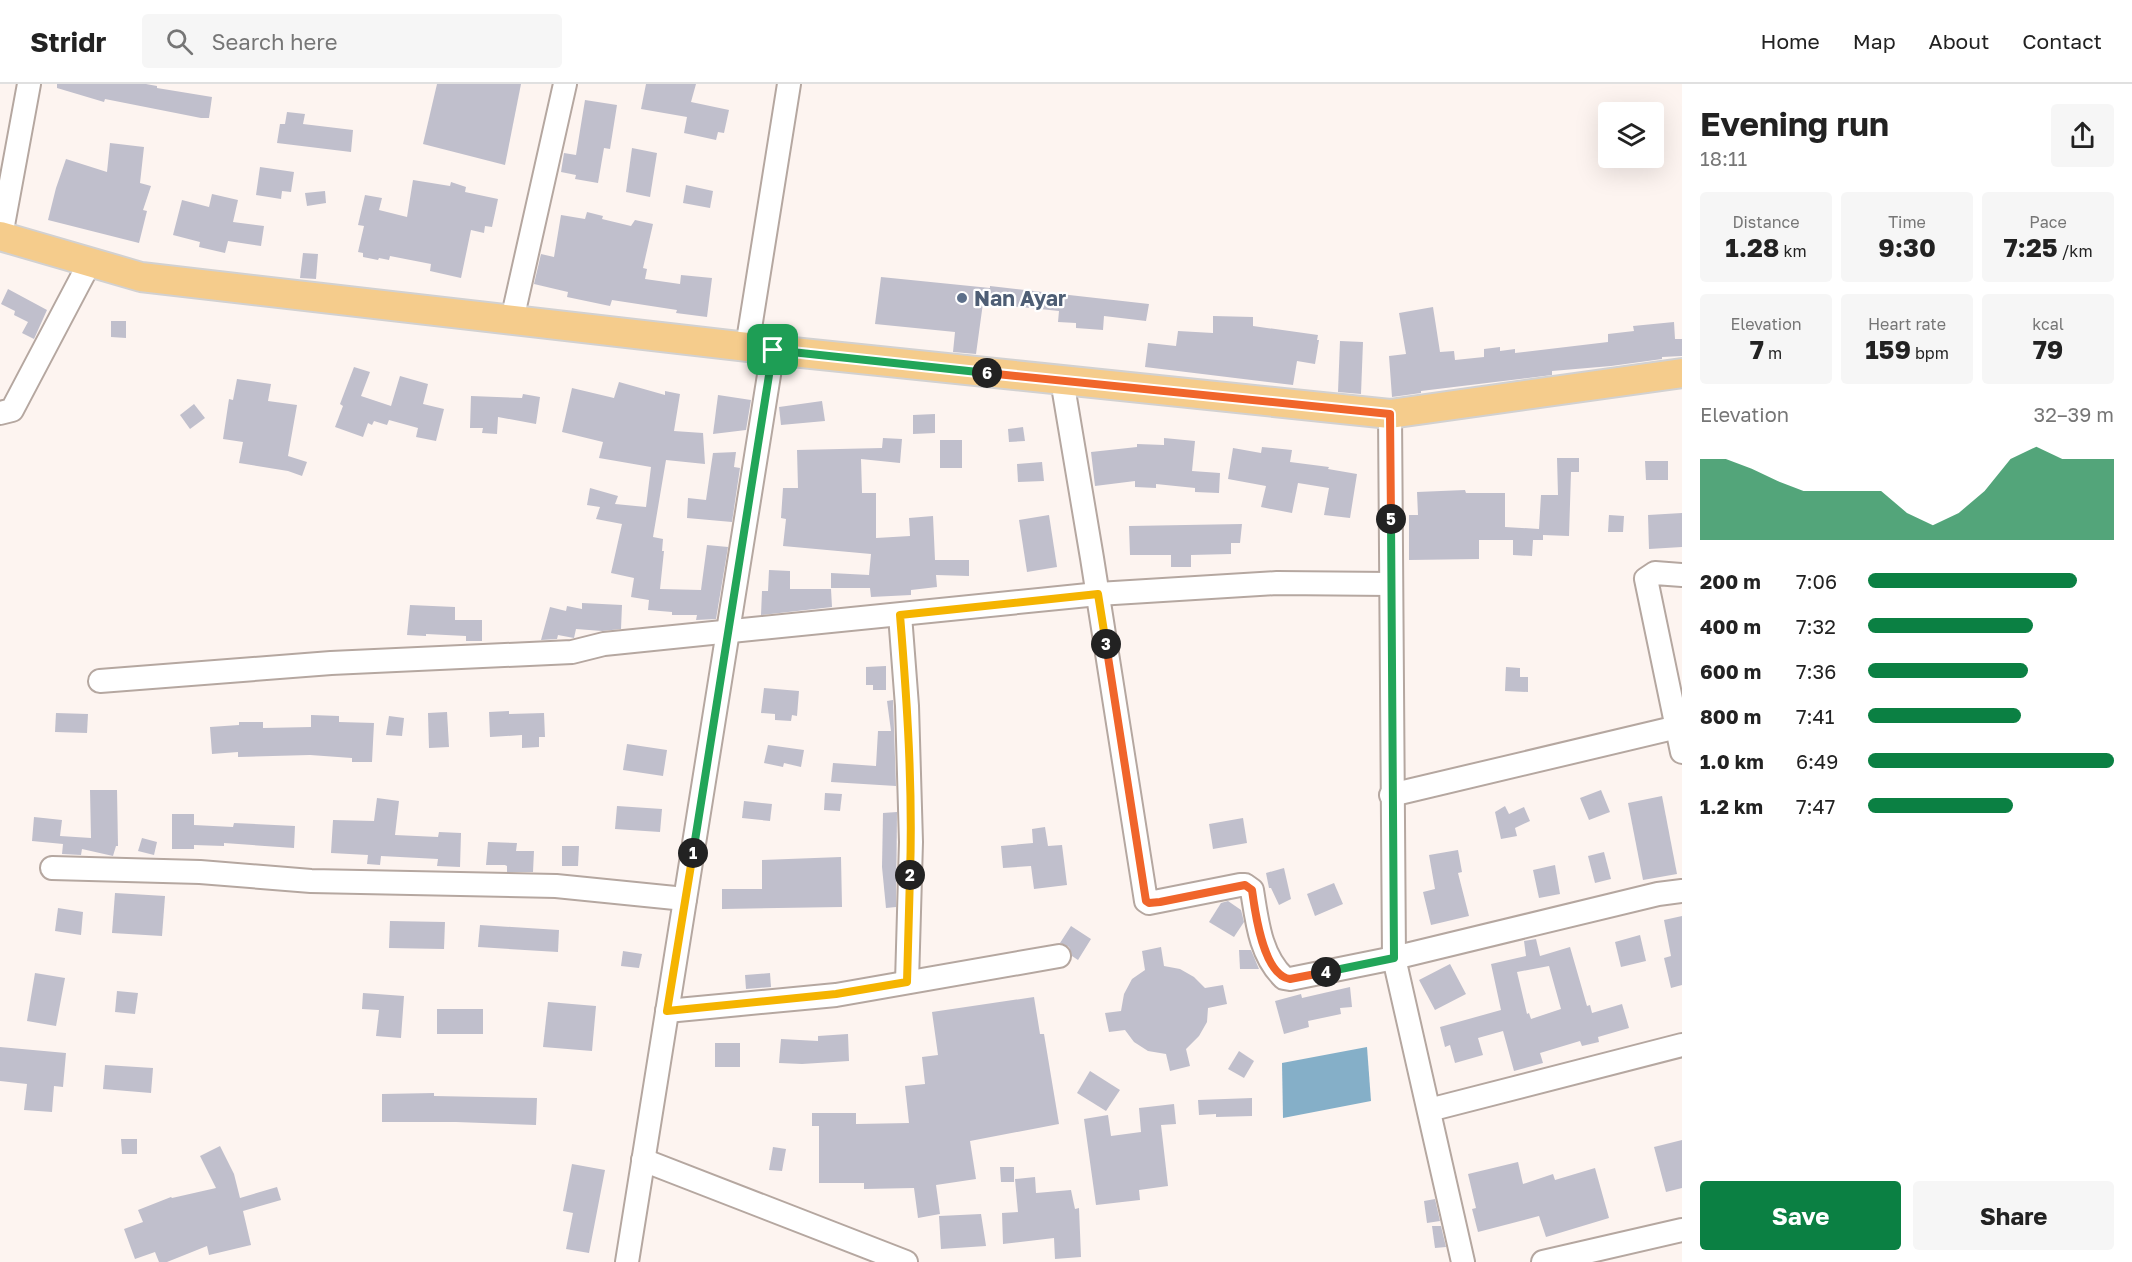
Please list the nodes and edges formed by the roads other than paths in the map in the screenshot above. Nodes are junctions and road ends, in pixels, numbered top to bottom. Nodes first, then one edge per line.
1 (29, 84) edge
2 (565, 84) edge
3 (789, 84) edge
4 (1, 236) edge
5 (90, 262) junction
6 (512, 320) junction
7 (760, 349) junction
8 (1682, 373) edge
9 (1062, 380) junction
10 (0, 413) edge
11 (1390, 414) junction
12 (1682, 575) edge
13 (1391, 584) junction
14 (1098, 594) junction
15 (900, 615) junction
16 (728, 633) junction
17 (100, 681) dead end
18 (1679, 727) edge
19 (1682, 752) edge
20 (1391, 795) junction
21 (52, 868) dead end
22 (1682, 891) edge
23 (685, 899) junction
24 (1059, 956) dead end
25 (1394, 958) junction
26 (907, 982) junction
27 (667, 1011) junction
28 (1682, 1045) edge
29 (1429, 1110) junction
30 (643, 1160) junction
31 (1682, 1230) edge
32 (627, 1262) edge
33 (906, 1262) edge
34 (1463, 1262) edge
35 (1544, 1262) edge

1 - 4 street
2 - 6 street
3 - 7 street
4 - 5 main road
5 - 6 main road
5 - 10 street
6 - 7 main road
7 - 9 main road
7 - 16 street
8 - 11 main road
9 - 11 main road
9 - 14 street
11 - 13 street
12 - 18 street
13 - 14 street
13 - 20 street
14 - 15 street
14 - 25 street
15 - 16 street
15 - 26 street
16 - 17 street
16 - 23 street
18 - 19 street
18 - 20 street
20 - 25 street
21 - 23 street
22 - 25 street
23 - 27 street
24 - 26 street
25 - 29 street
26 - 27 street
27 - 30 street
28 - 29 street
29 - 34 street
30 - 32 street
30 - 33 street
31 - 35 street

